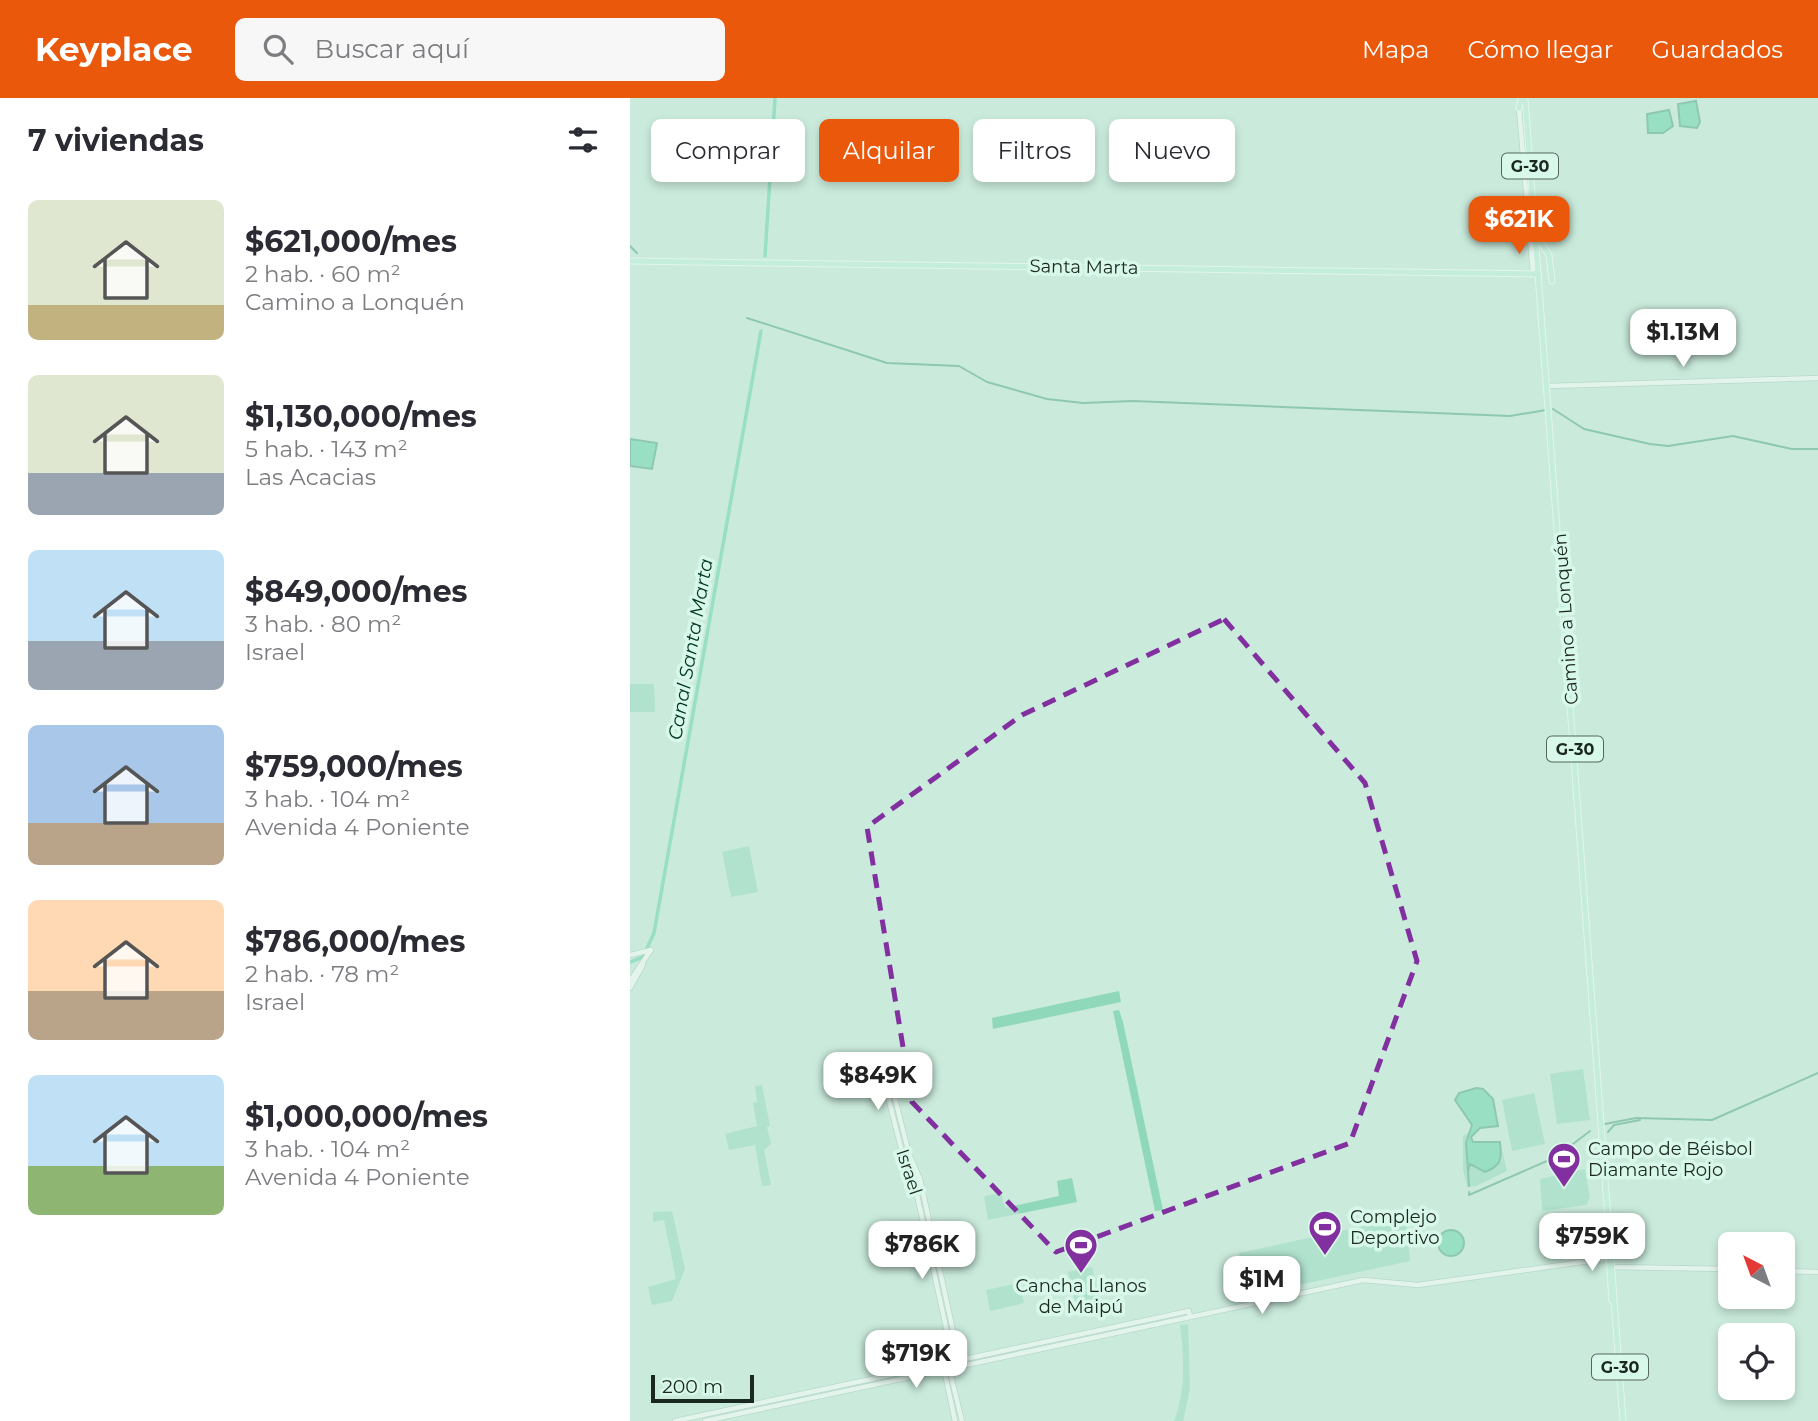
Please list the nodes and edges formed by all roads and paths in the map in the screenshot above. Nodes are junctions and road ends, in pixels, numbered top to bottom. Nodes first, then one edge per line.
1 (1523, 98) edge
2 (1519, 108) joint
3 (1536, 235) junction
4 (630, 261) edge
5 (1536, 274) junction
6 (1552, 281) dead end
7 (1818, 378) edge
8 (1548, 386) junction
9 (630, 955) edge
10 (643, 964) junction
11 (630, 981) edge
12 (630, 988) edge
13 (881, 1056) dead end
14 (1610, 1258) junction
15 (1611, 1267) junction
16 (1718, 1269) edge
17 (1796, 1271) edge
18 (1818, 1272) edge
19 (957, 1365) junction
20 (947, 1369) junction
21 (957, 1417) edge
22 (675, 1421) edge
23 (705, 1421) edge
24 (962, 1421) edge
25 (1623, 1421) edge

1 - 2 main road
1 - 3 main road, Camino a Lonquén / G-30
2 - 5 street, Camino a Lonquén
3 - 5 main road, Camino a Lonquén / G-30
3 - 6 main road
4 - 5 main road, Santa Marta
5 - 8 main road, Camino a Lonquén / G-30
7 - 8 street
8 - 14 main road, Camino a Lonquén / G-30
9 - 10 street
10 - 11 street
10 - 12 street
13 - 19 street, Israel
14 - 15 main road, Camino a Lonquén / G-30
14 - 19 street
15 - 16 street
15 - 25 main road, Camino a Lonquén / G-30
17 - 18 street
19 - 20 street
20 - 21 street
20 - 22 street
20 - 23 street
21 - 24 street

